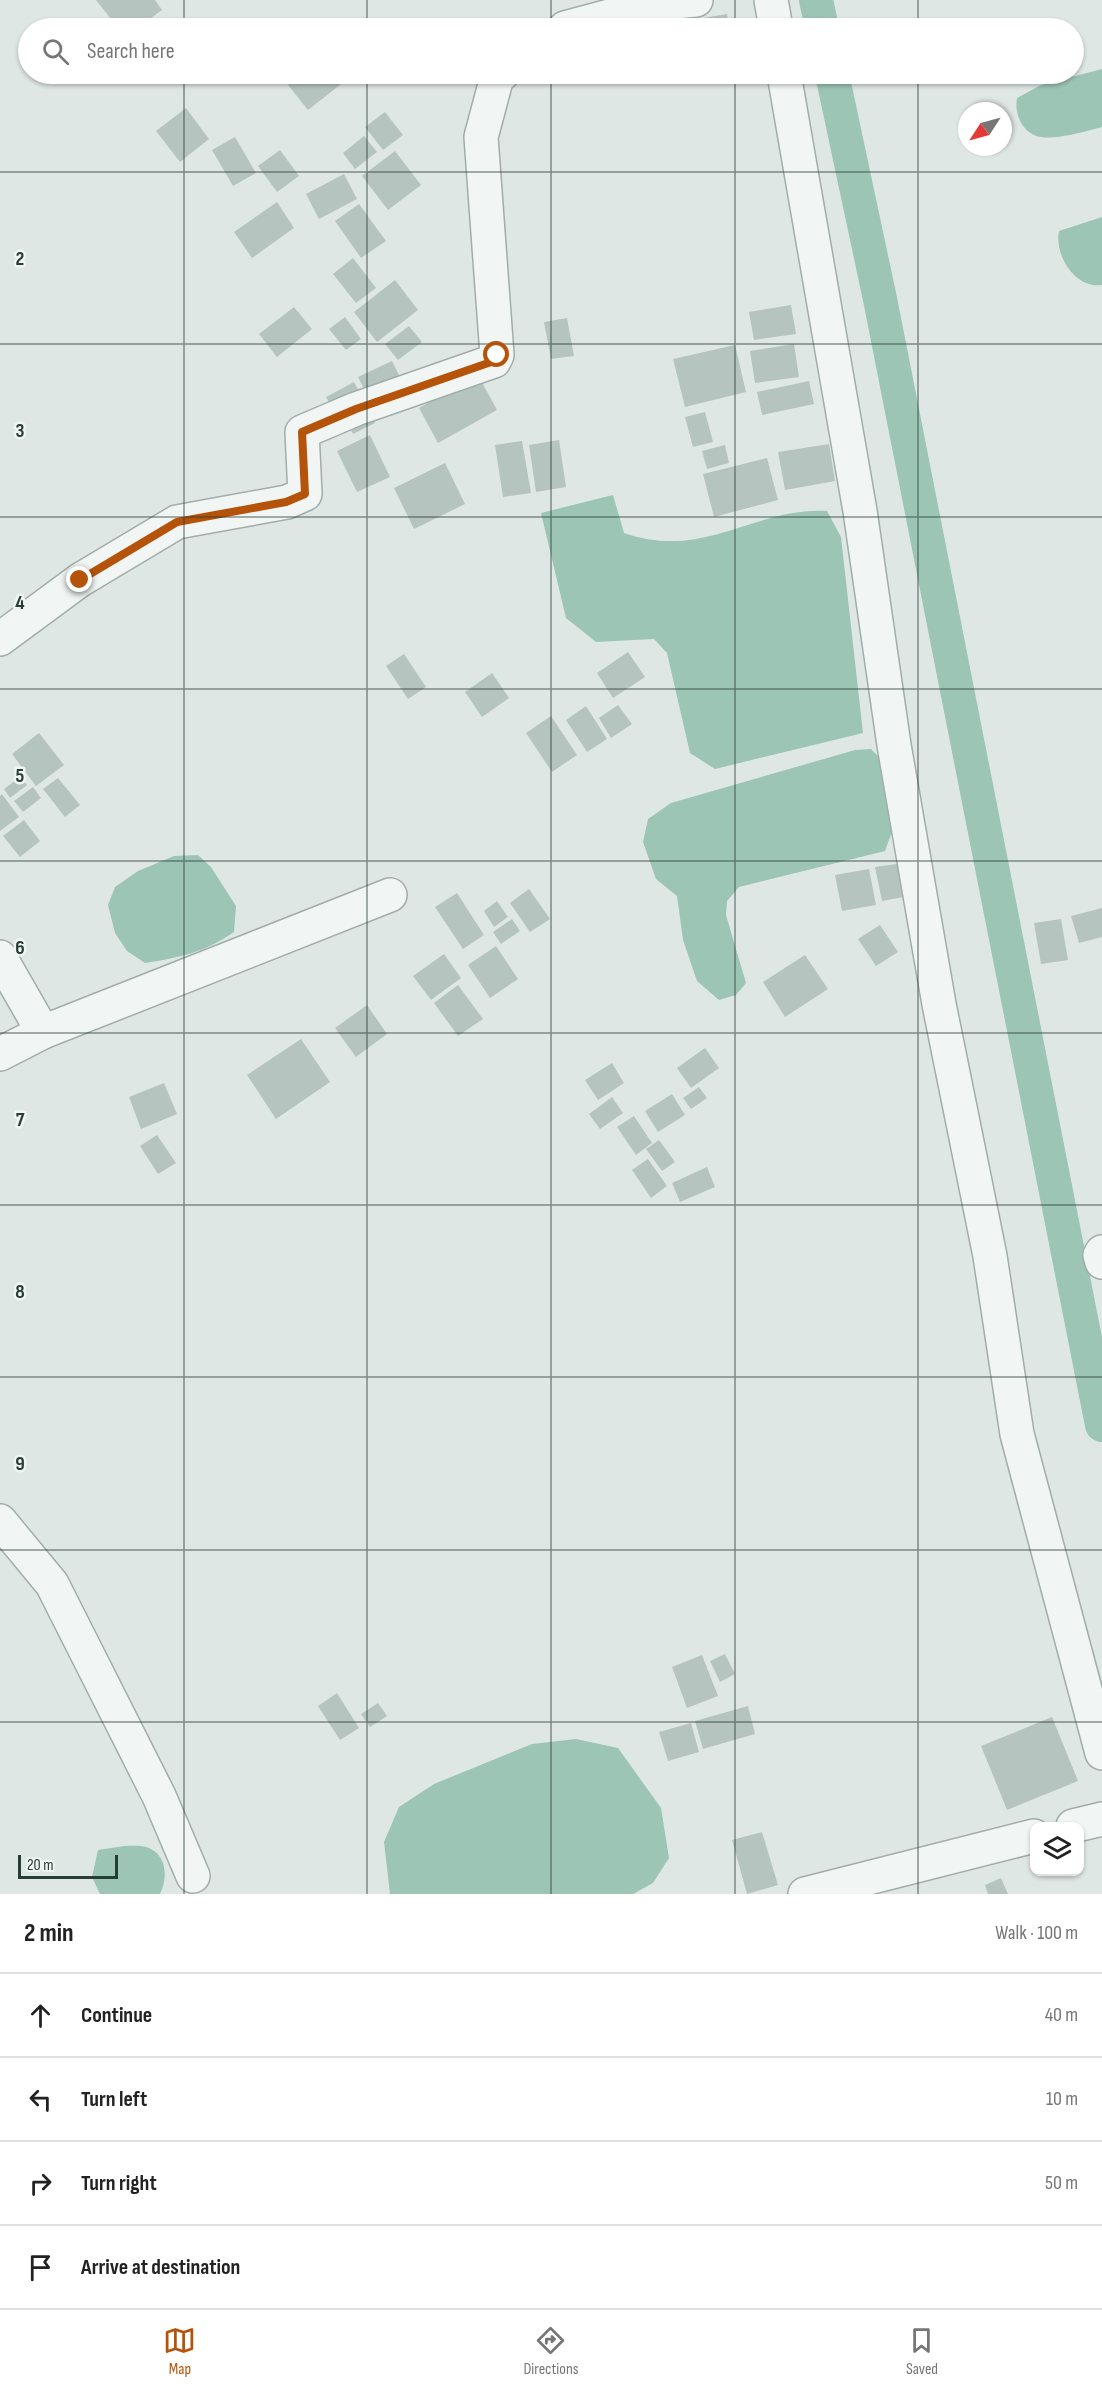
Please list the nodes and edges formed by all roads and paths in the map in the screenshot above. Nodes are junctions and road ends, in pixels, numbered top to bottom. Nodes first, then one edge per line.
1 (696, 0) edge
2 (771, 0) edge
3 (602, 18) edge
4 (774, 18) edge
5 (495, 84) edge
6 (786, 84) edge
7 (0, 639) edge
8 (390, 895) dead end
9 (0, 957) edge
10 (43, 1032) junction
11 (0, 1054) edge
12 (1102, 1252) edge
13 (1102, 1262) edge
14 (0, 1521) edge
15 (1102, 1753) edge
16 (1102, 1819) edge
17 (1084, 1824) edge
18 (1030, 1837) edge
19 (193, 1876) dead end
20 (805, 1894) edge

1 - 3 street
2 - 4 street
5 - 7 street
6 - 15 street
8 - 10 street
9 - 10 street
10 - 11 street
12 - 13 street
14 - 19 street
16 - 17 street
18 - 20 street

